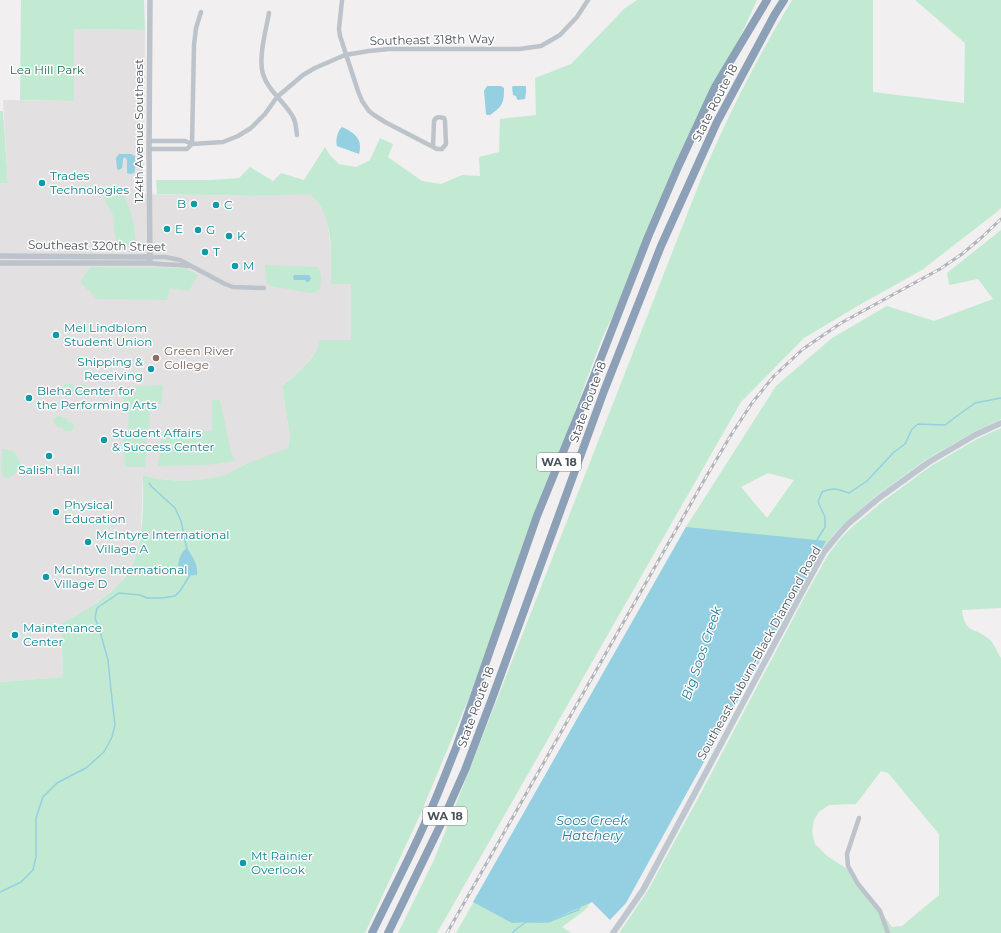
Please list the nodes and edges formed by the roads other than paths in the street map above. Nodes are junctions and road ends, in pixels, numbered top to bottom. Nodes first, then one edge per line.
1 (150, 0) edge
2 (342, 0) edge
3 (588, 0) edge
4 (767, 0) edge
5 (784, 0) edge
6 (201, 12) dead end
7 (269, 13) dead end
8 (345, 55) junction
9 (277, 97) junction
10 (297, 135) dead end
11 (149, 141) junction
12 (192, 144) junction
13 (433, 147) junction
14 (149, 149) junction
15 (0, 256) edge
16 (150, 260) junction
17 (0, 263) edge
18 (264, 288) dead end
19 (1001, 423) edge
20 (859, 818) dead end
21 (372, 933) edge
22 (388, 933) edge
23 (613, 933) edge
24 (888, 933) edge

1 - 11 street, 124th Avenue Southeast
2 - 8 street
3 - 8 street, Southeast 318th Way
4 - 21 highway, State Route 18 / WA 18
5 - 22 highway, State Route 18 / WA 18
6 - 12 street
7 - 9 street
8 - 9 street, Southeast 318th Way
8 - 13 street
9 - 10 street
9 - 12 street, Southeast 318th Way
11 - 12 street, Southeast 318th Way
11 - 14 street, 124th Avenue Southeast
12 - 14 street, Southeast 318th Way
13 - 13 street
14 - 16 street, 124th Avenue Southeast
15 - 16 street, Southeast 320th Street
16 - 17 street, Southeast 320th Street
16 - 18 street, Southeast 320th Street
19 - 23 main road, Southeast Auburn-Black Diamond Road
20 - 24 street

